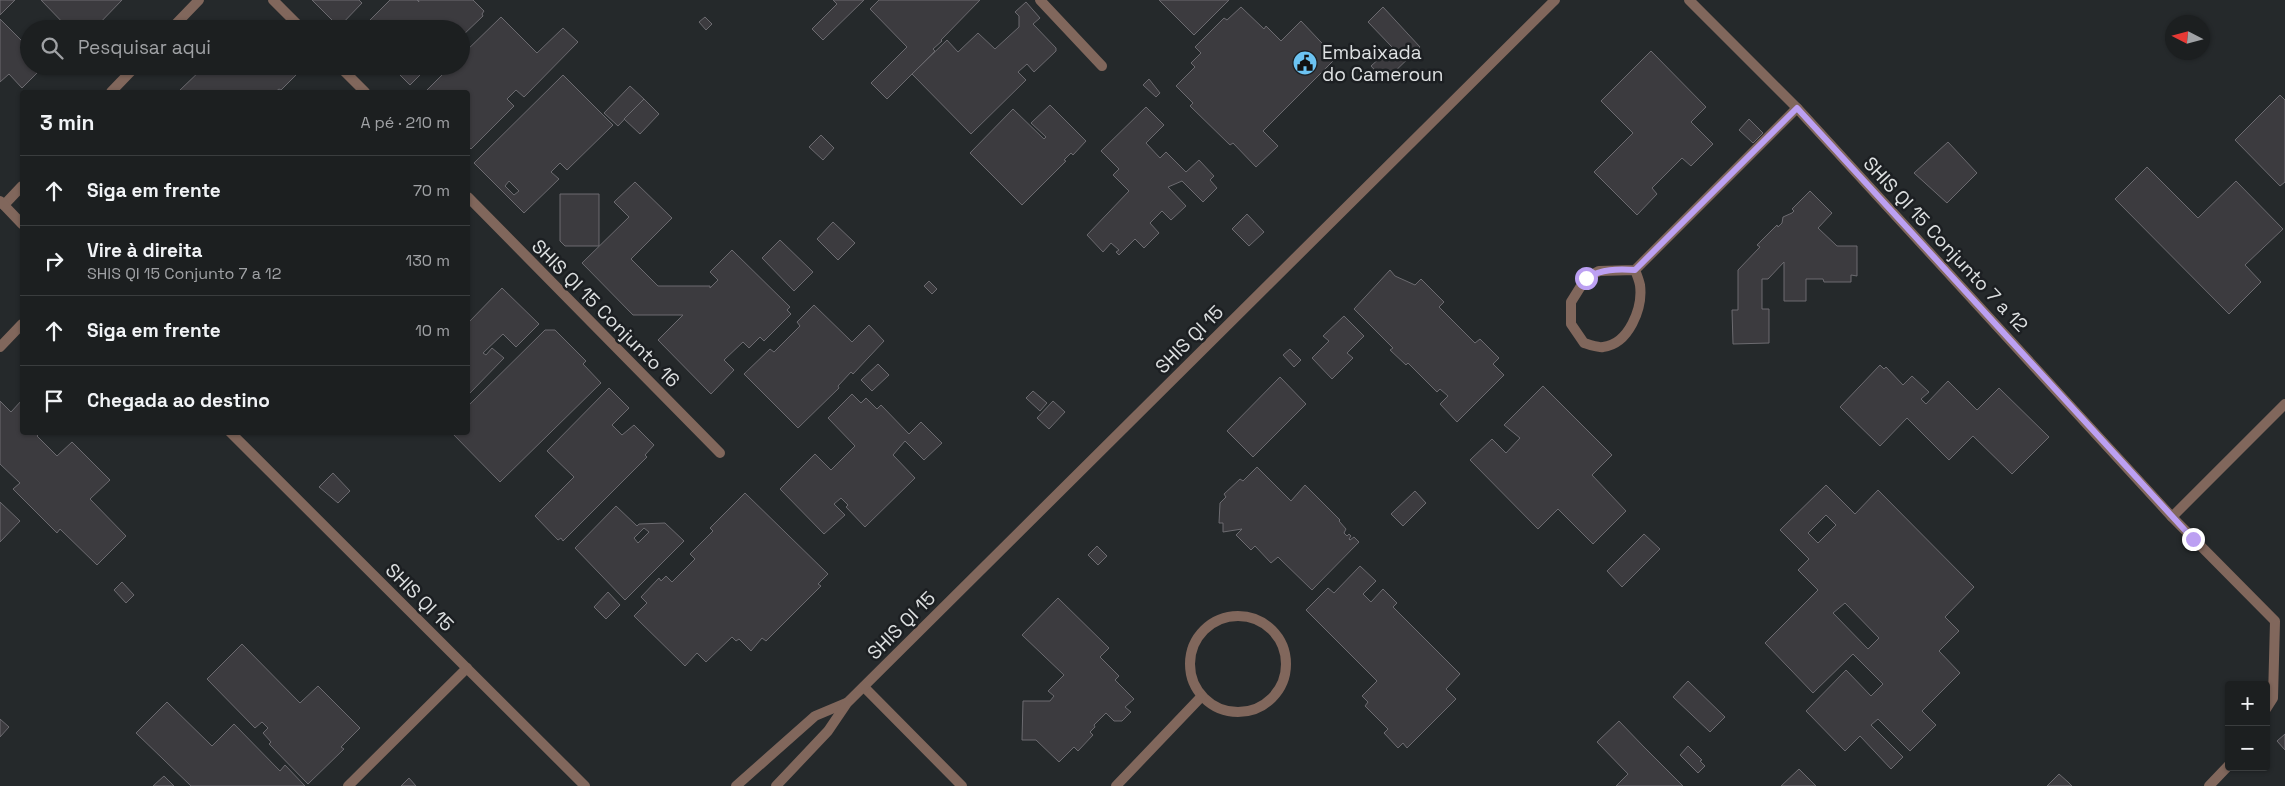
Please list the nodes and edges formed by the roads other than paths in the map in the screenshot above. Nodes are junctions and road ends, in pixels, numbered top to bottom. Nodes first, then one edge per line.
1 (199, 0) edge
2 (274, 0) edge
3 (1040, 0) edge
4 (1555, 0) edge
5 (1688, 0) edge
6 (180, 20) edge
7 (293, 20) edge
8 (1102, 66) dead end
9 (127, 75) edge
10 (348, 75) edge
11 (113, 90) edge
12 (362, 90) edge
13 (1797, 108) junction
14 (20, 188) edge
15 (470, 199) edge
16 (2, 203) edge
17 (20, 222) edge
18 (1635, 270) junction
19 (20, 326) edge
20 (0, 347) edge
21 (2285, 404) edge
22 (233, 435) edge
23 (720, 453) dead end
24 (2172, 517) junction
25 (467, 668) junction
26 (864, 687) junction
27 (1201, 697) junction
28 (847, 703) junction
29 (2270, 703) edge
30 (2225, 769) edge
31 (348, 786) edge
32 (585, 786) edge
33 (736, 786) edge
34 (776, 786) edge
35 (962, 786) edge
36 (1116, 786) edge
37 (2209, 786) edge

1 - 6 street
2 - 7 street
3 - 8 street
4 - 26 street, SHIS QI 15
5 - 13 street, SHIS QI 15 Conjunto 7 a 12
9 - 11 street
10 - 12 street
13 - 18 street
13 - 24 street, SHIS QI 15 Conjunto 7 a 12
14 - 16 street
15 - 23 street, SHIS QI 15 Conjunto 16
16 - 17 street
18 - 18 street
19 - 20 street
21 - 24 street
22 - 25 street, SHIS QI 15
24 - 29 street, SHIS QI 15 Conjunto 7 a 12
25 - 31 street
25 - 32 street, SHIS QI 15
26 - 28 street, SHIS QI 15
26 - 35 street
27 - 27 street
27 - 36 street
28 - 33 street, SHIS QI 15
28 - 34 street, SHIS QI 15
30 - 37 street

